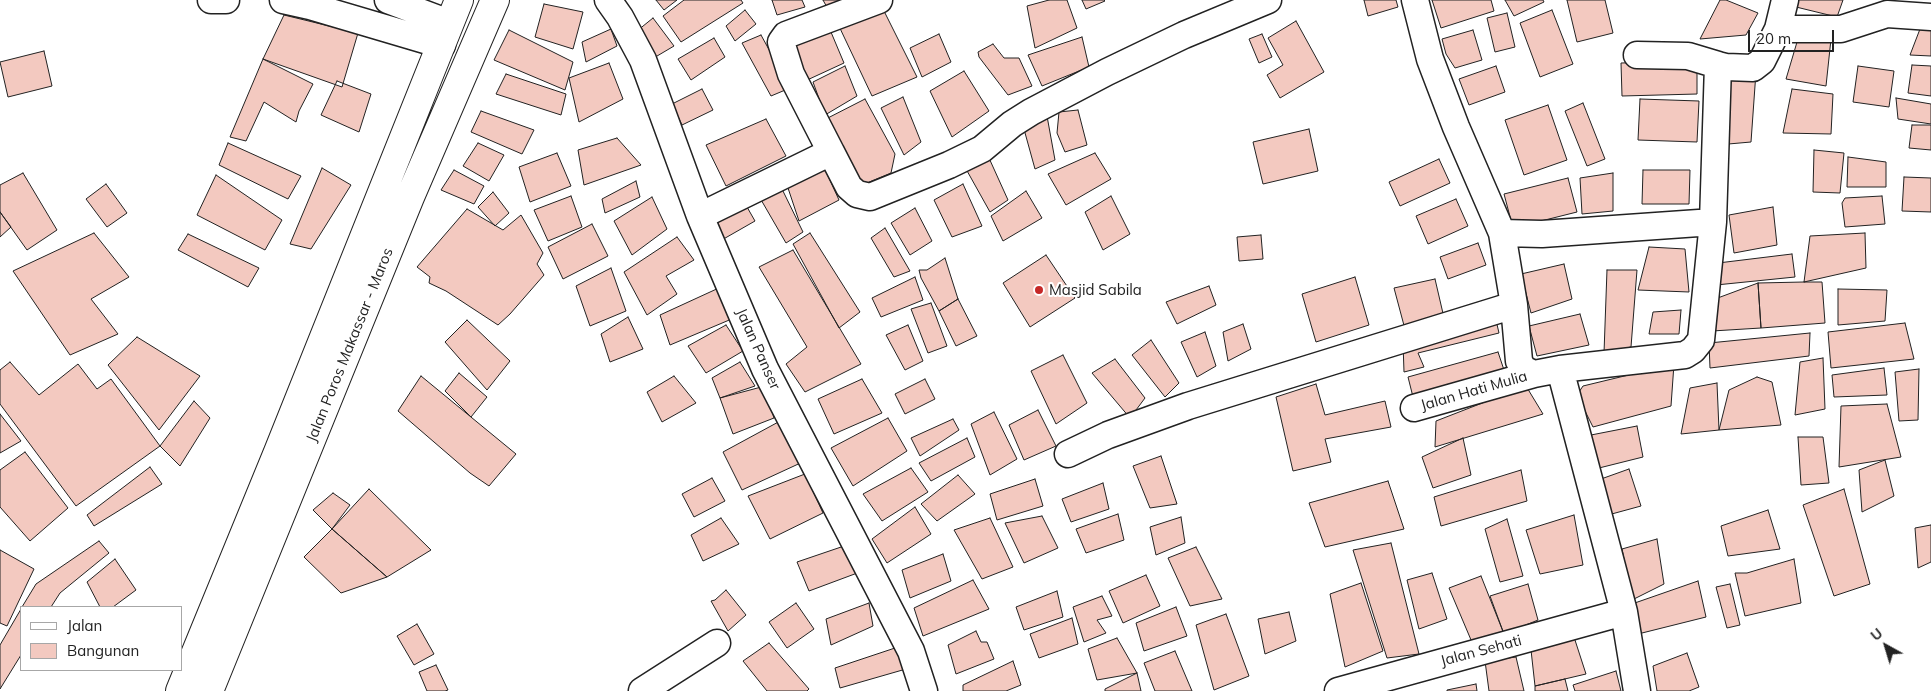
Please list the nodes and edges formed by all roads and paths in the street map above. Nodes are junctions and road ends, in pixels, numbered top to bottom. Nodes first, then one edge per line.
1 (211, 0) edge
2 (226, 0) edge
3 (283, 0) edge
4 (388, 0) edge
5 (495, 0) edge
6 (608, 0) edge
7 (879, 0) edge
8 (1268, 0) edge
9 (1415, 0) edge
10 (1785, 0) edge
11 (1931, 16) edge
12 (450, 23) edge
13 (1778, 28) junction
14 (1637, 54) dead end
15 (1718, 65) junction
16 (830, 152) junction
17 (700, 216) junction
18 (1713, 222) junction
19 (1502, 233) junction
20 (1514, 305) junction
21 (1560, 369) junction
22 (1534, 374) junction
23 (1414, 408) dead end
24 (1068, 454) dead end
25 (1624, 612) junction
26 (717, 643) dead end
27 (180, 691) edge
28 (209, 691) edge
29 (642, 691) edge
30 (924, 691) edge
31 (1338, 691) edge
32 (1636, 691) edge

1 - 2 street
3 - 12 street
4 - 12 street
5 - 28 highway, Jalan Poros Makassar - Maros
6 - 17 street, Jalan Panser
7 - 16 street
8 - 16 street
9 - 19 street
10 - 13 street
11 - 13 street
12 - 27 highway, Jalan Poros Makassar - Maros
13 - 15 street
14 - 15 street
15 - 18 street, Jalan Hati Mulia
16 - 17 street
17 - 30 street, Jalan Panser
18 - 19 street
18 - 21 street, Jalan Hati Mulia
19 - 20 street
20 - 22 street
20 - 24 street
21 - 22 street, Jalan Hati Mulia
21 - 25 street
22 - 23 street, Jalan Hati Mulia
25 - 31 street, Jalan Sehati
25 - 32 street
26 - 29 street

